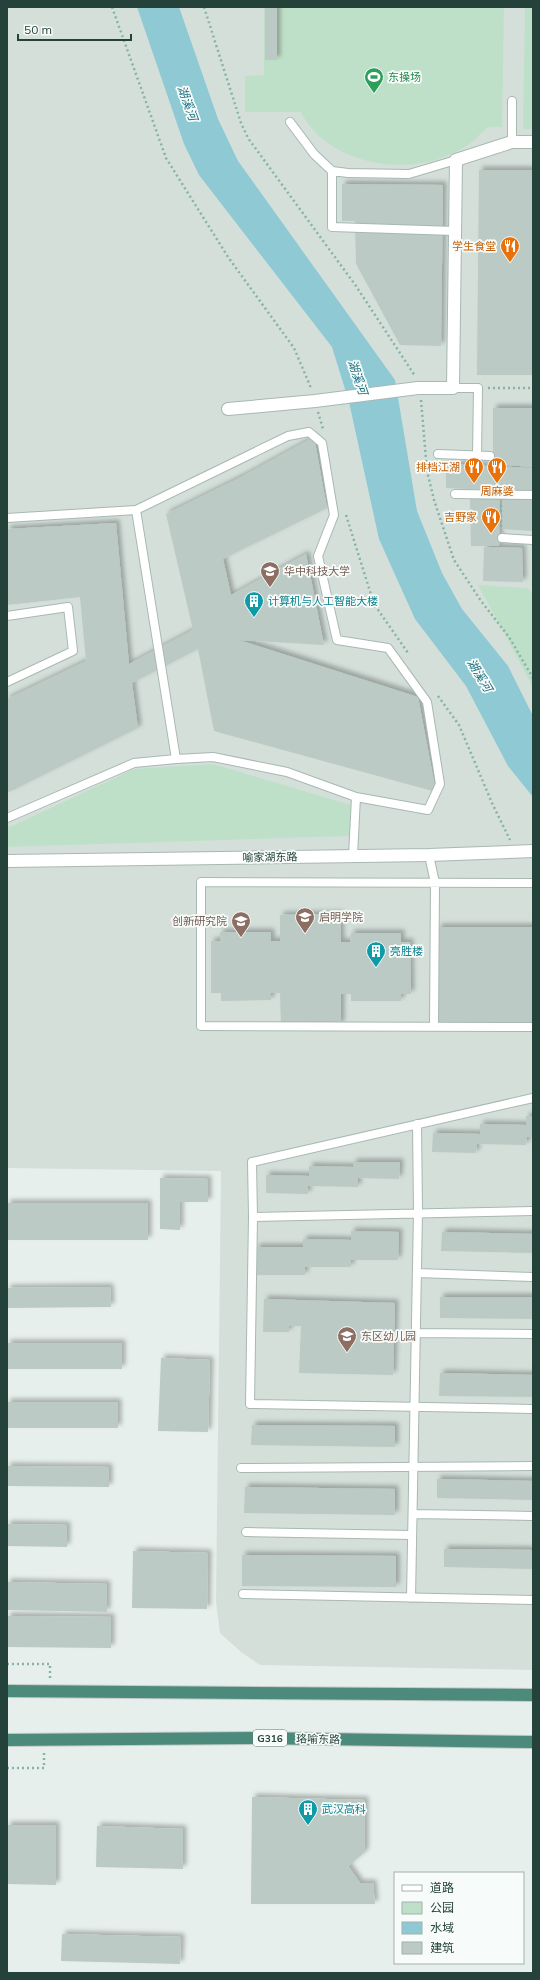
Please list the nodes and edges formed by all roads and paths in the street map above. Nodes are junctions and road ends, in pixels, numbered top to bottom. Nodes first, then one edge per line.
1 (204, 7) edge
2 (512, 101) dead end
3 (290, 122) dead end
4 (512, 142) junction
5 (533, 142) edge
6 (456, 160) junction
7 (332, 171) junction
8 (455, 231) junction
9 (415, 388) junction
10 (453, 388) junction
11 (478, 388) junction
12 (533, 388) edge
13 (228, 409) dead end
14 (438, 454) dead end
15 (477, 455) junction
16 (490, 456) dead end
17 (455, 494) dead end
18 (501, 494) junction
19 (533, 496) edge
20 (136, 510) junction
21 (7, 518) edge
22 (502, 538) joint
23 (533, 540) edge
24 (7, 616) edge
25 (533, 678) edge
26 (7, 682) edge
27 (176, 759) junction
28 (356, 797) junction
29 (7, 818) edge
30 (533, 851) edge
31 (430, 855) junction
32 (353, 856) junction
33 (7, 861) edge
34 (435, 883) junction
35 (533, 883) edge
36 (434, 1027) junction
37 (533, 1027) edge
38 (533, 1098) edge
39 (417, 1124) junction
40 (533, 1211) edge
41 (418, 1212) junction
42 (253, 1217) junction
43 (417, 1273) junction
44 (533, 1277) edge
45 (416, 1333) junction
46 (533, 1334) edge
47 (414, 1407) junction
48 (533, 1408) edge
49 (533, 1466) edge
50 (413, 1467) junction
51 (241, 1468) dead end
52 (413, 1514) junction
53 (533, 1516) edge
54 (246, 1532) dead end
55 (412, 1535) junction
56 (243, 1594) dead end
57 (411, 1598) junction
58 (533, 1600) edge
59 (7, 1664) edge
60 (50, 1664) dead end
61 (7, 1691) edge
62 (533, 1695) edge
63 (7, 1740) edge
64 (533, 1742) edge
65 (7, 1768) edge
66 (44, 1768) dead end

1 - 9 path
2 - 4 lane
3 - 7 lane
4 - 5 street
4 - 6 street
6 - 7 lane
6 - 8 street
7 - 8 lane
8 - 10 street
9 - 10 street
9 - 13 street
9 - 25 path
10 - 11 lane
11 - 12 path
11 - 15 lane
14 - 15 lane
15 - 16 lane
17 - 18 lane
18 - 19 lane
18 - 22 path
20 - 21 lane
20 - 27 lane
20 - 28 lane
22 - 23 lane
24 - 26 lane
27 - 28 lane
27 - 29 lane
28 - 32 lane
30 - 31 street, 喻家湖东路
31 - 32 street, 喻家湖东路
31 - 34 lane
32 - 33 street, 喻家湖东路
34 - 35 lane
34 - 36 lane
34 - 36 lane
36 - 37 lane
38 - 39 lane
39 - 41 lane
39 - 42 lane
40 - 41 lane
41 - 42 lane
41 - 43 lane
42 - 47 lane
43 - 44 lane
43 - 45 lane
45 - 46 lane
45 - 47 lane
47 - 48 lane
47 - 50 lane
49 - 50 lane
50 - 51 lane
50 - 52 lane
52 - 53 lane
52 - 55 lane
54 - 55 lane
55 - 57 lane
56 - 57 lane
57 - 58 lane
59 - 60 path
61 - 62 highway
63 - 64 highway, 珞喻东路 / G316
65 - 66 path

